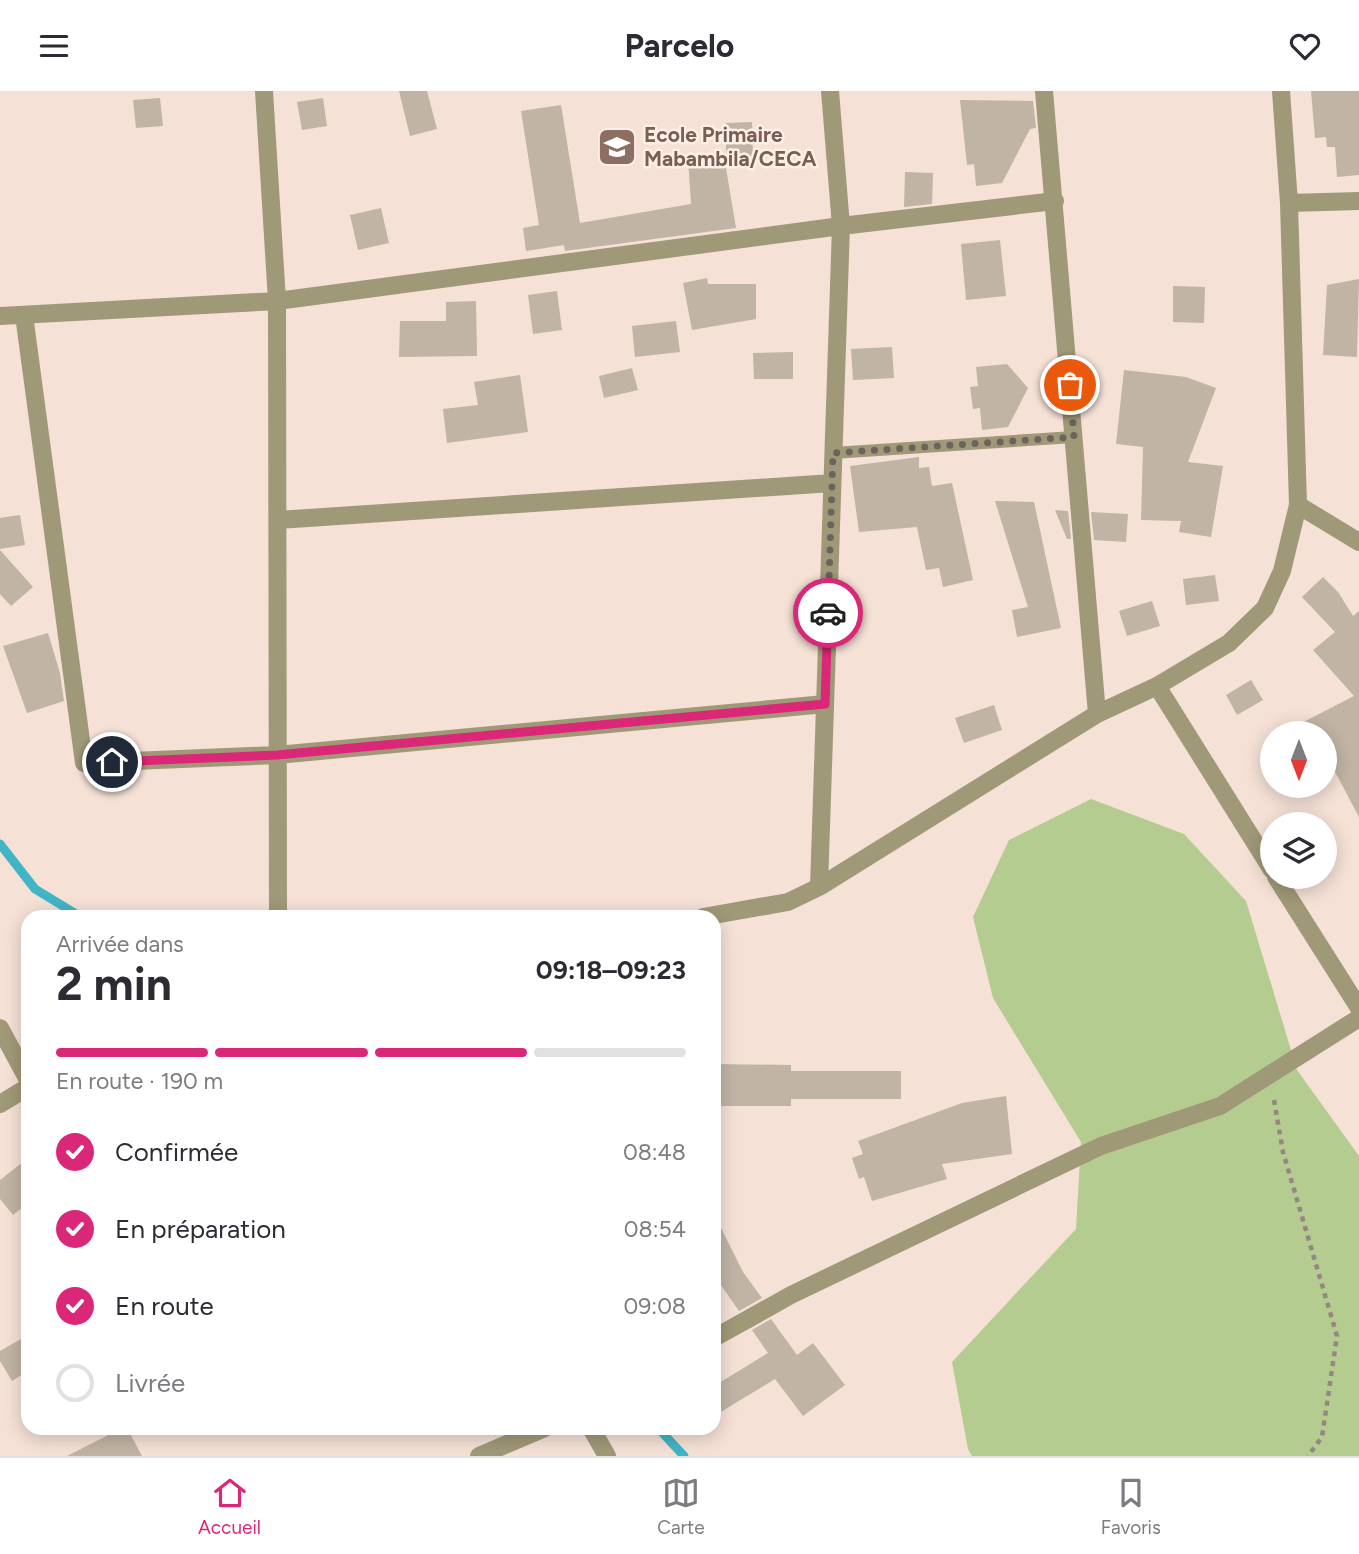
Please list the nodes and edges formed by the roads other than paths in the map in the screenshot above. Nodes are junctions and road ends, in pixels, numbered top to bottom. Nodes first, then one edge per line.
1 (264, 91) edge
2 (830, 91) edge
3 (1044, 91) edge
4 (1281, 91) edge
5 (1055, 201) junction
6 (1359, 201) edge
7 (1289, 203) junction
8 (841, 226) junction
9 (277, 301) junction
10 (24, 314) junction
11 (0, 316) edge
12 (1074, 437) junction
13 (833, 453) junction
14 (832, 483) junction
15 (1298, 505) junction
16 (278, 520) junction
17 (1359, 542) edge
18 (1157, 687) junction
19 (825, 704) junction
20 (1097, 714) junction
21 (277, 755) junction
22 (1260, 851) edge
23 (819, 887) junction
24 (1284, 889) edge
25 (278, 910) edge
26 (721, 914) edge
27 (1359, 1008) edge
28 (1359, 1019) edge
29 (0, 1028) edge
30 (21, 1067) edge
31 (21, 1091) edge
32 (0, 1104) edge
33 (721, 1334) edge
34 (528, 1435) edge
35 (595, 1435) edge
36 (479, 1456) edge
37 (607, 1456) edge

1 - 9 street
2 - 8 street
3 - 5 street
4 - 7 street
5 - 8 street
5 - 12 street
6 - 7 street
7 - 15 street
8 - 9 street
8 - 13 street
9 - 10 street
9 - 16 street
10 - 11 street
10 - 21 street
12 - 13 lane
12 - 20 street
13 - 14 street
14 - 16 street
14 - 19 street
15 - 17 street
15 - 18 street
16 - 21 street
18 - 20 street
18 - 22 street
19 - 21 street
19 - 23 street
20 - 23 street
21 - 25 street
23 - 26 street
24 - 27 street
28 - 33 street
29 - 30 street
31 - 32 street
34 - 36 street
35 - 37 street

